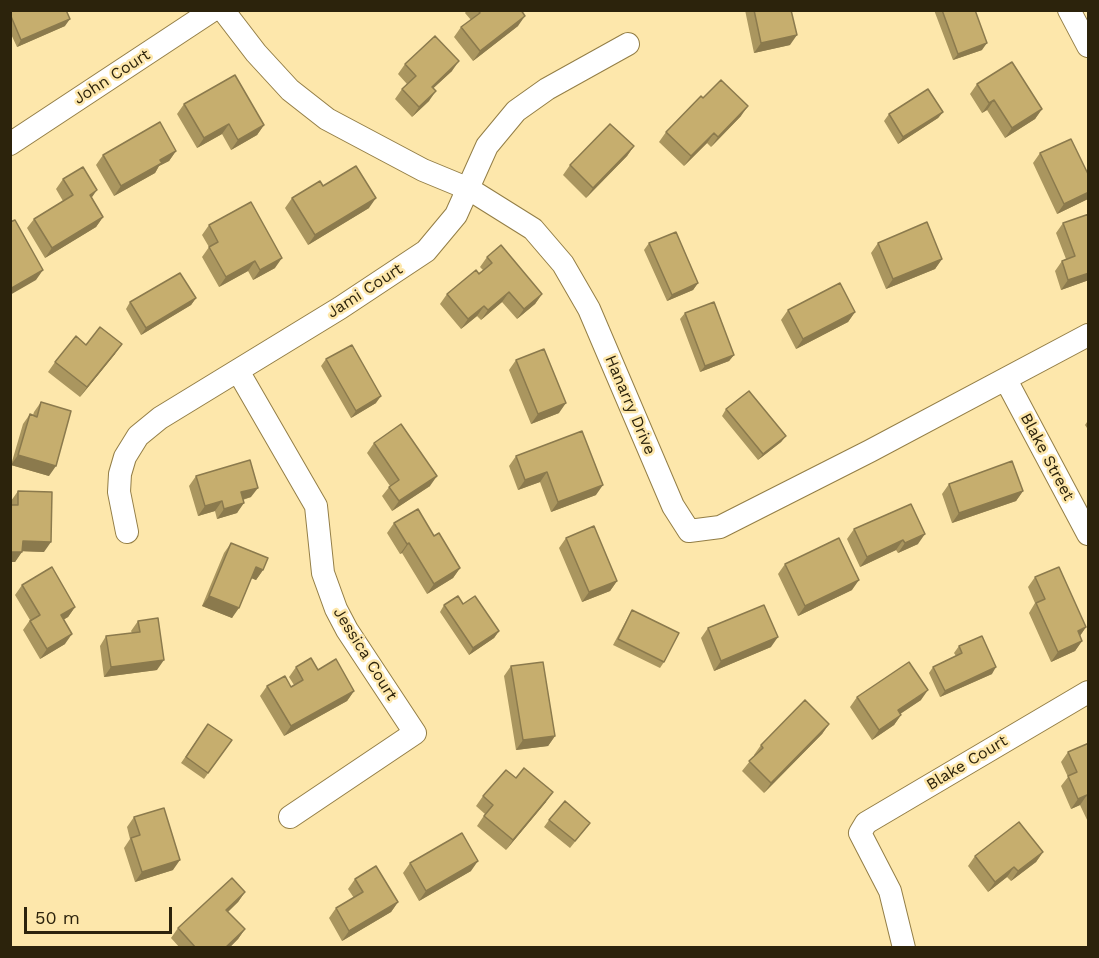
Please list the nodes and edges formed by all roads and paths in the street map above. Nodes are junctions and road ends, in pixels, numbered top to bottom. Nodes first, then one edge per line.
1 (213, 10) edge
2 (223, 10) edge
3 (1069, 10) edge
4 (628, 44) dead end
5 (1089, 46) edge
6 (10, 144) edge
7 (469, 189) junction
8 (1089, 335) edge
9 (238, 371) junction
10 (1006, 380) junction
11 (127, 532) dead end
12 (1089, 534) edge
13 (1089, 692) edge
14 (290, 817) dead end
15 (904, 948) edge

1 - 6 street, John Court
2 - 7 street, Hanarry Drive
3 - 5 street
4 - 7 street, Jami Court
7 - 9 street, Jami Court
7 - 10 street, Hanarry Drive
8 - 10 street, Hanarry Drive
9 - 11 street, Jami Court
9 - 14 street, Jessica Court
10 - 12 street, Blake Street
13 - 15 street, Blake Court

